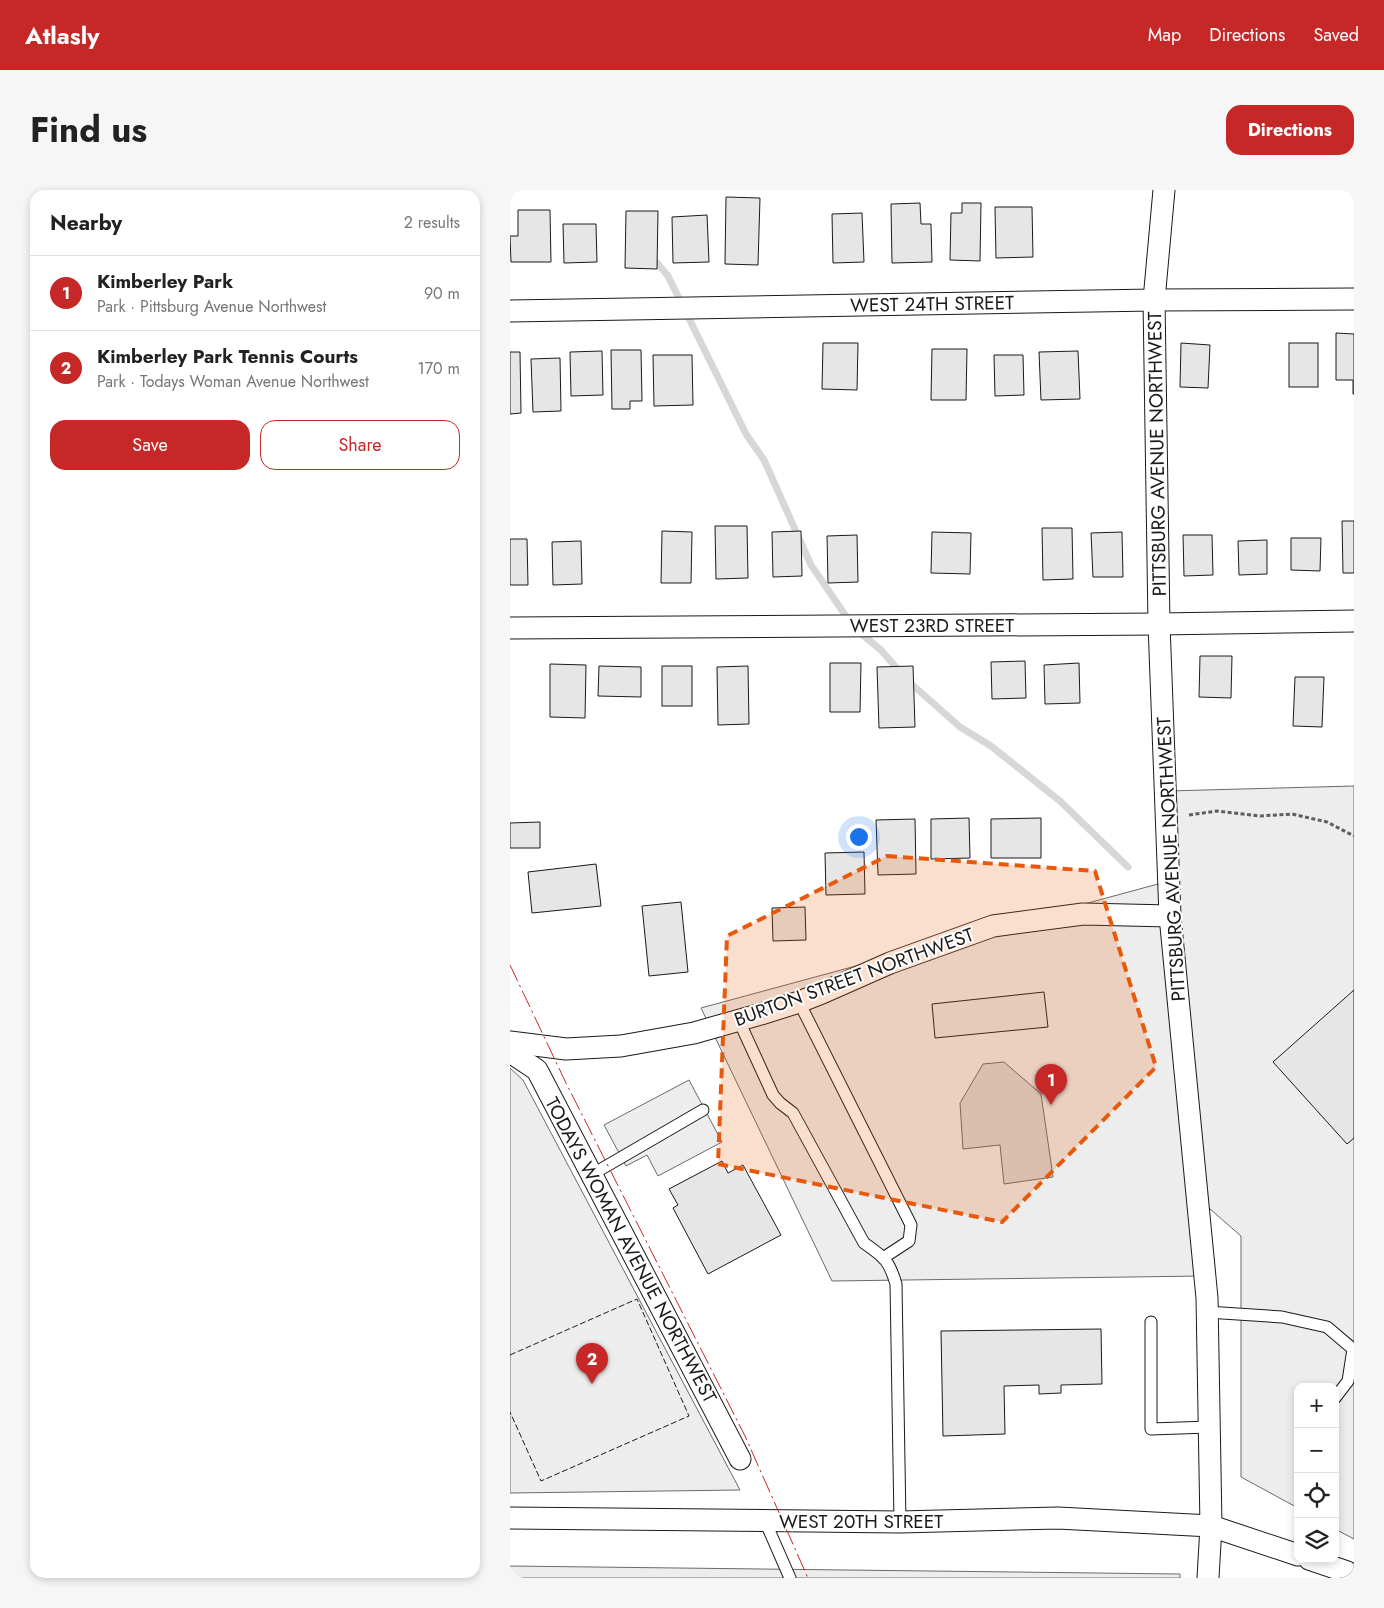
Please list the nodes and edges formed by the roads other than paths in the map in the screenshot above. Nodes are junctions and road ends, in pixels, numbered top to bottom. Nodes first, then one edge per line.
1 (1164, 190) edge
2 (1354, 299) edge
3 (1154, 300) junction
4 (510, 311) edge
5 (1354, 621) edge
6 (1159, 624) junction
7 (510, 628) edge
8 (1170, 916) junction
9 (799, 1002) junction
10 (739, 1021) junction
11 (510, 1042) edge
12 (510, 1052) edge
13 (703, 1110) dead end
14 (592, 1175) junction
15 (883, 1258) junction
16 (1208, 1312) junction
17 (1151, 1322) dead end
18 (1339, 1393) edge
19 (1209, 1427) junction
20 (740, 1460) dead end
21 (510, 1518) edge
22 (765, 1521) junction
23 (900, 1522) junction
24 (1211, 1526) junction
25 (1294, 1555) edge
26 (1321, 1563) edge
27 (1354, 1576) edge
28 (790, 1578) edge
29 (1208, 1578) edge

1 - 3 street, PITTSBURG AVENUE NORTHWEST
2 - 3 street, WEST 24TH STREET
3 - 4 street, WEST 24TH STREET
3 - 6 street, PITTSBURG AVENUE NORTHWEST
5 - 6 street, WEST 23RD STREET
6 - 7 street, WEST 23RD STREET
6 - 8 street, PITTSBURG AVENUE NORTHWEST
8 - 9 street, BURTON STREET NORTHWEST
8 - 16 street, PITTSBURG AVENUE NORTHWEST
9 - 10 street, BURTON STREET NORTHWEST
9 - 15 lane
10 - 11 street, BURTON STREET NORTHWEST
10 - 15 lane
12 - 14 street, TODAYS WOMAN AVENUE NORTHWEST
13 - 14 lane
14 - 20 street, TODAYS WOMAN AVENUE NORTHWEST
15 - 23 lane
16 - 18 lane
16 - 19 street, PITTSBURG AVENUE NORTHWEST
17 - 19 lane
19 - 24 street, PITTSBURG AVENUE NORTHWEST
21 - 22 street, WEST 20TH STREET
22 - 23 street, WEST 20TH STREET
22 - 28 lane
23 - 24 street, WEST 20TH STREET
24 - 25 street, WEST 20TH STREET
24 - 29 street, PITTSBURG AVENUE NORTHWEST
26 - 27 street

